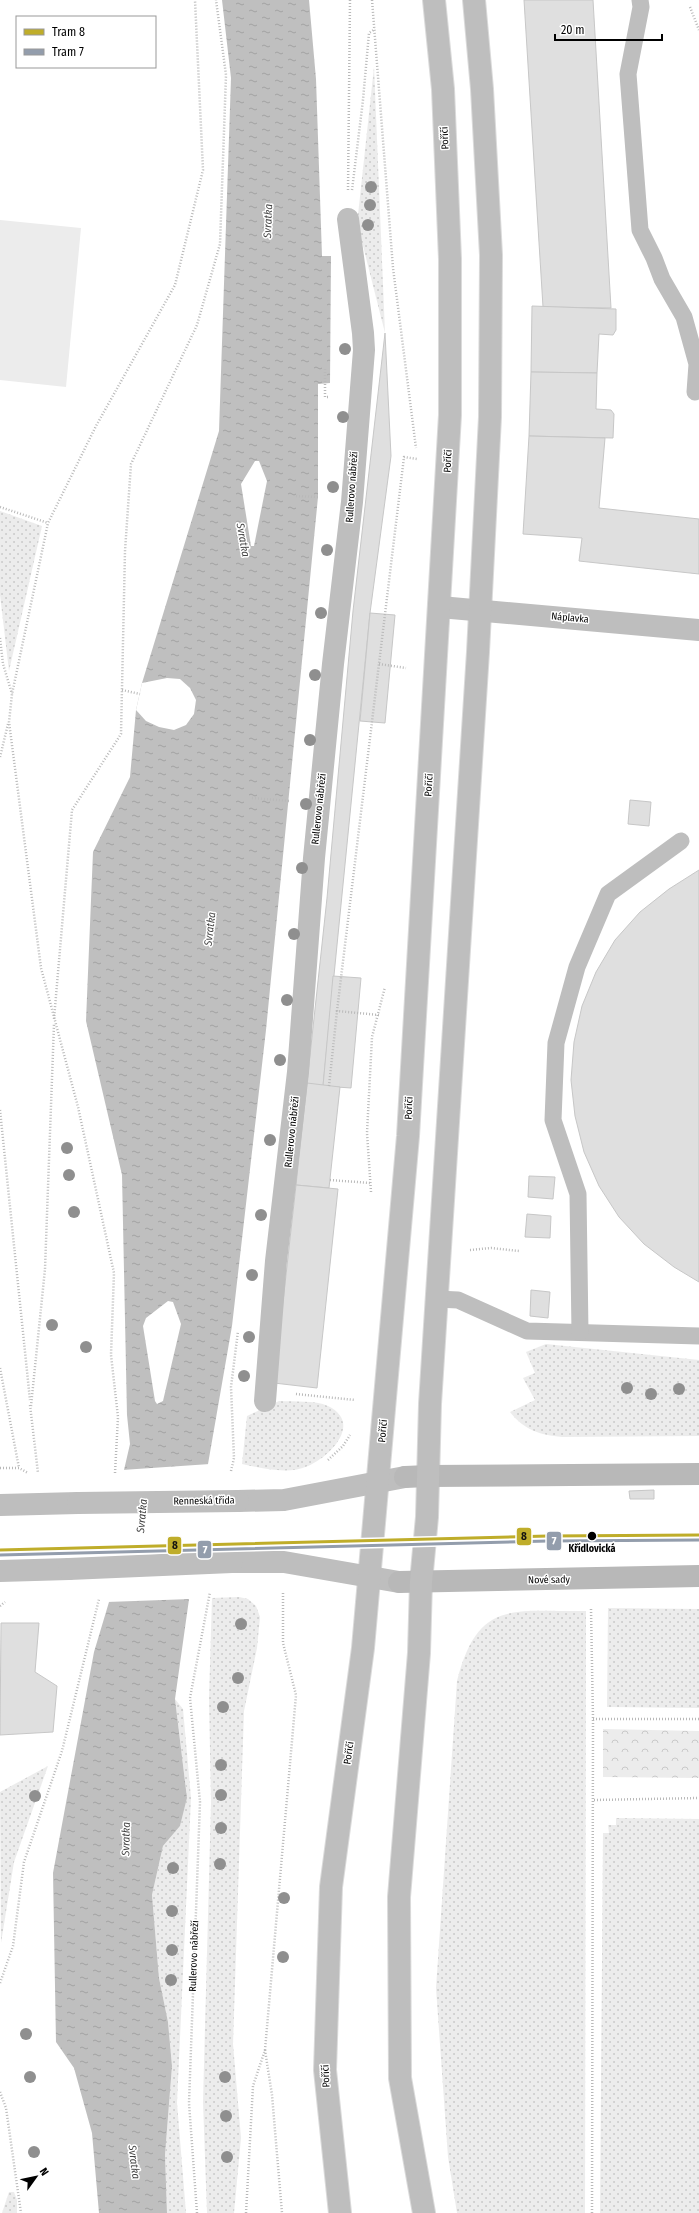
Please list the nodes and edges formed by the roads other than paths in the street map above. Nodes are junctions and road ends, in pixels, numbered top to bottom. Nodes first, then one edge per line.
1 (434, 0) edge
2 (474, 0) edge
3 (640, 0) edge
4 (348, 219) road end
5 (695, 392) dead end
6 (440, 607) junction
7 (479, 610) junction
8 (699, 630) edge
9 (681, 840) dead end
10 (436, 1299) junction
11 (580, 1332) junction
12 (699, 1336) edge
13 (264, 1401) dead end
14 (699, 1474) edge
15 (428, 1476) junction
16 (378, 1482) junction
17 (0, 1505) edge
18 (0, 1571) edge
19 (699, 1576) edge
20 (370, 1578) junction
21 (421, 1582) junction
22 (340, 2213) edge
23 (424, 2213) edge

1 - 6 main road, Poříčí
2 - 7 main road
3 - 5 lane
4 - 13 main road, Rullerovo nábřeží
6 - 7 main road, Náplavka
6 - 16 main road, Poříčí
7 - 8 main road, Náplavka
7 - 10 main road
9 - 11 lane
10 - 11 lane
10 - 15 main road
11 - 12 lane
14 - 15 main road
15 - 16 main road, Renneská třída
15 - 21 main road
16 - 17 main road, Renneská třída, bridge
16 - 20 main road, Poříčí
18 - 20 main road, bridge
19 - 21 main road, Nové sady
20 - 21 main road, Nové sady
20 - 22 main road, Poříčí
21 - 23 main road

